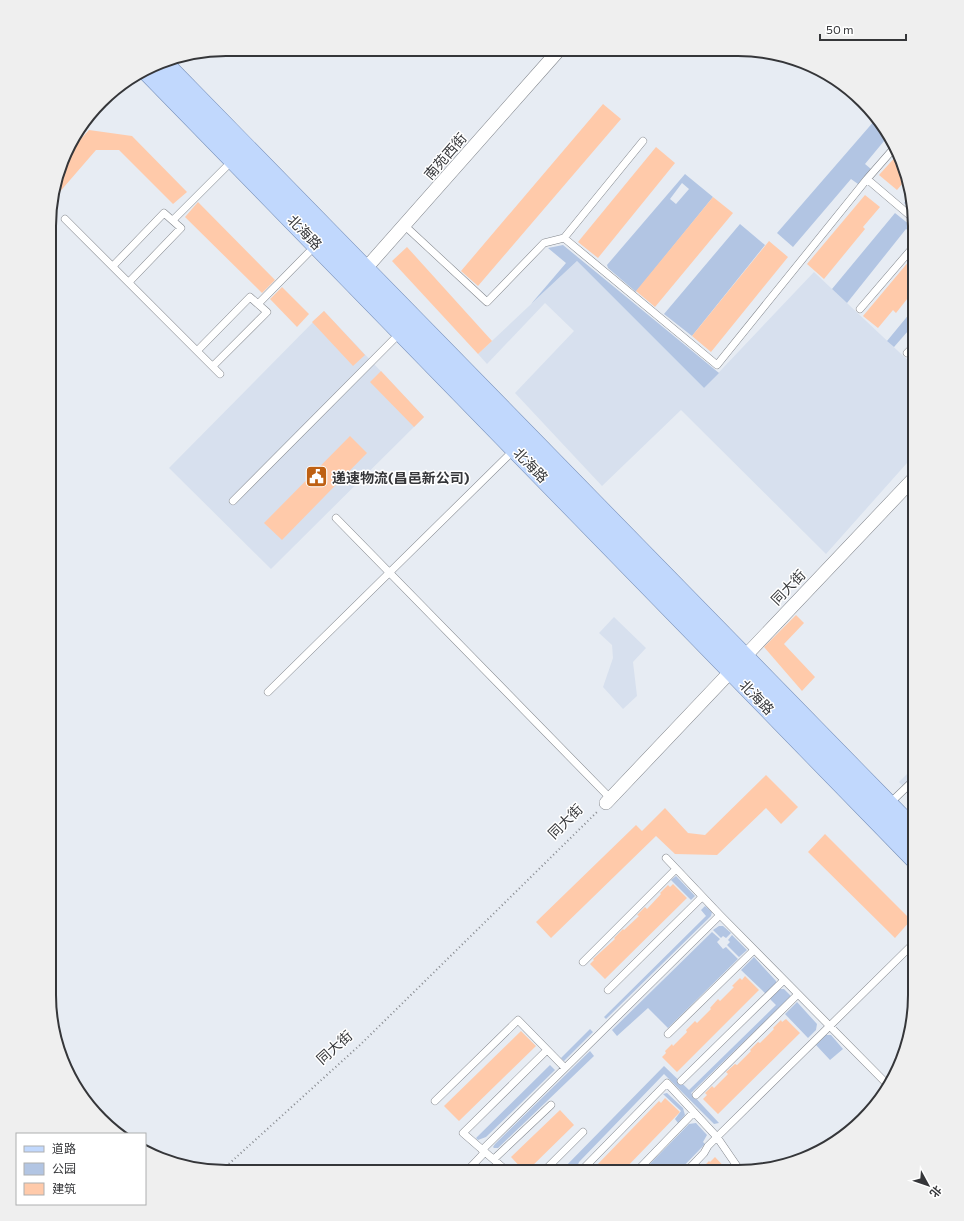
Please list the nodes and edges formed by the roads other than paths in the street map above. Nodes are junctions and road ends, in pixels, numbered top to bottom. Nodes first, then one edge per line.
1 (554, 56) edge
2 (166, 67) edge
3 (151, 74) edge
4 (642, 141) dead end
5 (891, 152) edge
6 (234, 159) junction
7 (867, 179) junction
8 (908, 214) edge
9 (65, 219) dead end
10 (173, 220) junction
11 (404, 225) junction
12 (564, 238) junction
13 (317, 244) junction
14 (908, 253) edge
15 (113, 266) junction
16 (359, 276) junction
17 (129, 282) junction
18 (258, 304) junction
19 (860, 309) dead end
20 (401, 331) junction
21 (197, 351) junction
22 (213, 366) junction
23 (220, 374) dead end
24 (521, 442) junction
25 (908, 483) edge
26 (234, 501) dead end
27 (336, 518) dead end
28 (389, 572) junction
29 (737, 664) junction
30 (268, 692) dead end
31 (908, 786) edge
32 (608, 800) joint
33 (888, 806) junction
34 (908, 826) edge
35 (908, 850) edge
36 (666, 858) dead end
37 (676, 869) junction
38 (702, 896) junction
39 (720, 915) junction
40 (908, 949) edge
41 (754, 950) junction
42 (583, 962) dead end
43 (784, 980) junction
44 (608, 990) dead end
45 (798, 994) junction
46 (829, 1026) junction
47 (668, 1034) dead end
48 (548, 1050) junction
49 (565, 1068) junction
50 (681, 1081) dead end
51 (884, 1081) edge
52 (696, 1095) dead end
53 (435, 1101) dead end
54 (550, 1105) dead end
55 (694, 1112) junction
56 (583, 1132) dead end
57 (718, 1137) junction
58 (483, 1151) junction
59 (494, 1159) junction
60 (472, 1165) edge
61 (500, 1165) edge
62 (550, 1165) edge
63 (587, 1165) edge
64 (643, 1165) edge
65 (693, 1165) edge
66 (736, 1165) edge

1 - 11 street, 南苑西街
2 - 16 main road, 北海路
3 - 6 main road, 北海路
4 - 12 lane
5 - 7 lane
6 - 10 lane
6 - 13 main road, 北海路
7 - 8 lane
7 - 12 lane
9 - 15 lane
10 - 15 lane
10 - 17 lane
11 - 12 lane
11 - 16 street, 南苑西街
13 - 16 main road, 北海路
13 - 18 lane
14 - 19 lane
15 - 17 lane
16 - 20 main road, 北海路
16 - 24 main road, 北海路
17 - 21 lane
18 - 21 lane
18 - 22 lane
20 - 24 main road, 北海路
20 - 26 lane
21 - 22 lane
22 - 23 lane
24 - 28 lane
24 - 29 main road, 北海路
25 - 29 street, 同大街
27 - 28 lane
28 - 30 lane
28 - 32 lane
29 - 32 street, 同大街
29 - 33 main road, 北海路
29 - 35 main road, 北海路
31 - 33 lane
33 - 34 main road, 北海路
36 - 37 lane
37 - 38 lane
37 - 42 lane
38 - 39 lane
38 - 44 lane
39 - 41 lane
39 - 49 lane
40 - 46 lane
41 - 43 lane
41 - 47 lane
43 - 45 lane
43 - 50 lane
45 - 46 lane
45 - 52 lane
46 - 51 lane
46 - 57 lane
48 - 49 lane
48 - 53 lane
48 - 58 lane
49 - 58 lane
54 - 59 lane
55 - 57 lane
55 - 63 lane
55 - 64 lane
56 - 62 lane
57 - 65 lane
57 - 66 lane
58 - 59 lane
58 - 60 lane
59 - 61 lane

